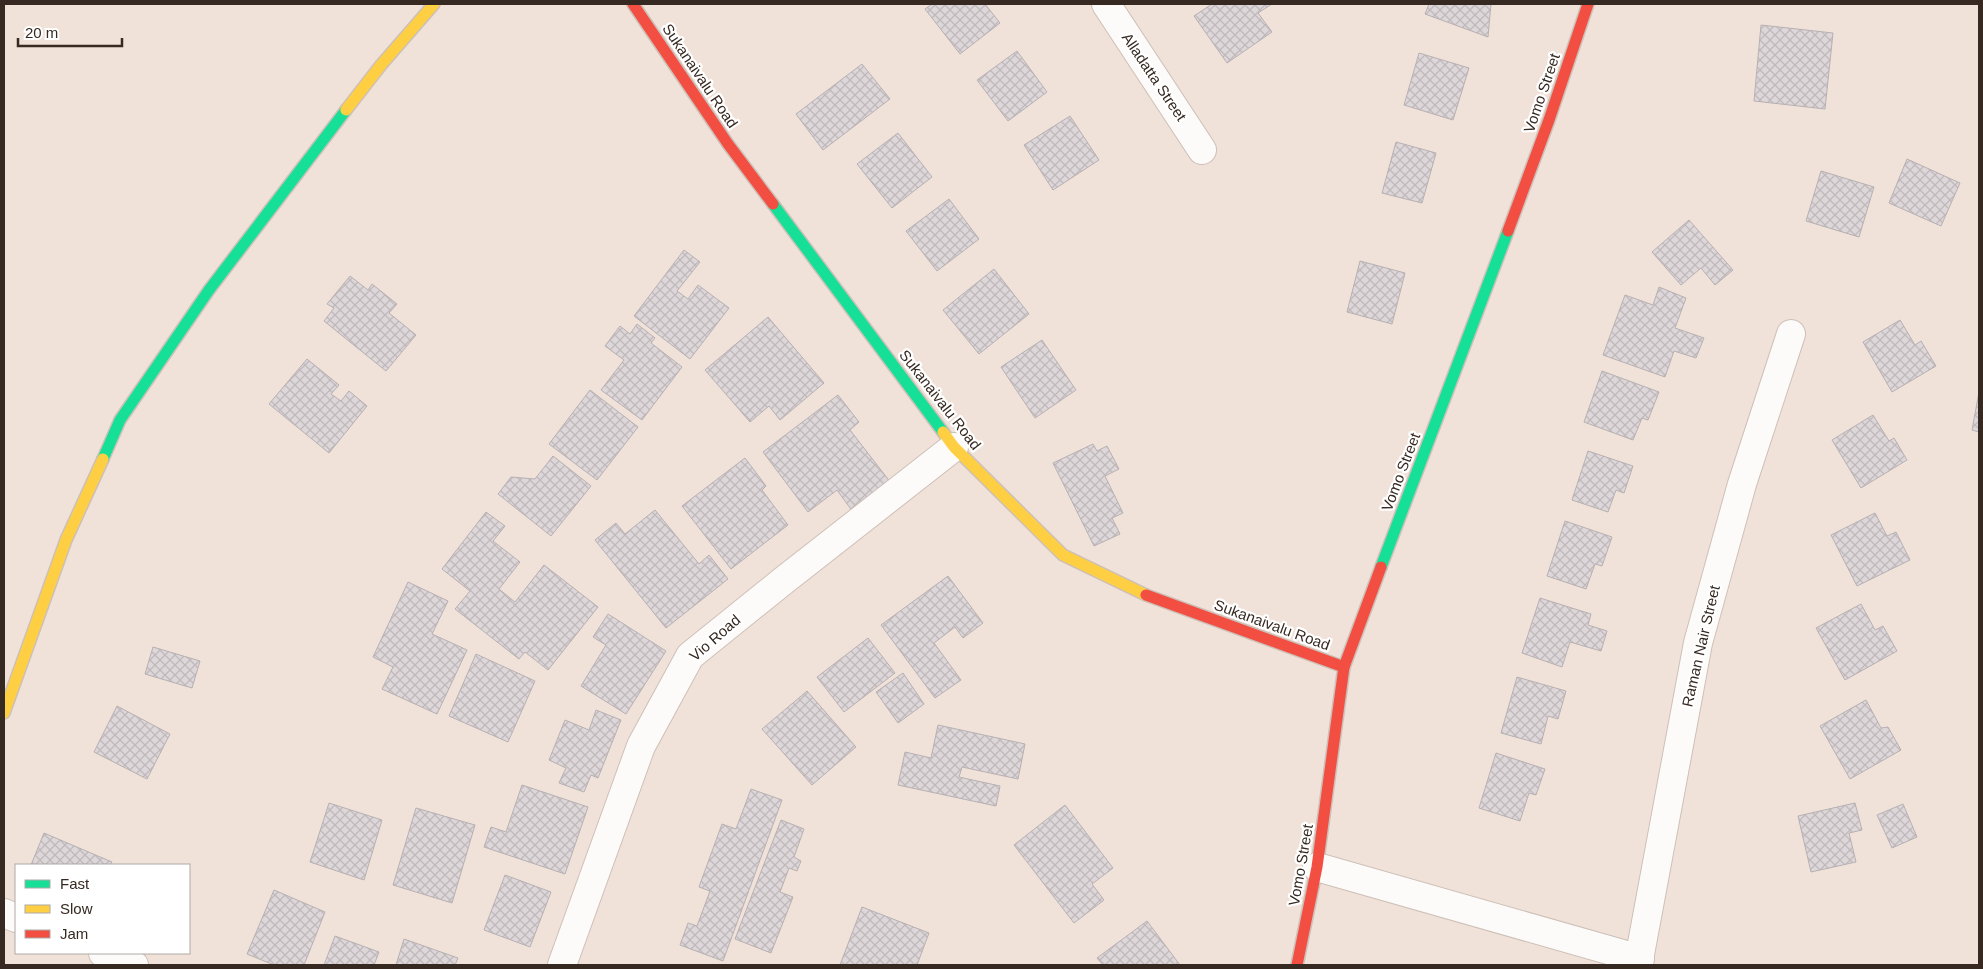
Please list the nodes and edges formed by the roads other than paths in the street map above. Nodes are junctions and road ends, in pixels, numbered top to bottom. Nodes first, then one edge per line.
1 (434, 4) edge
2 (636, 4) edge
3 (1106, 4) edge
4 (1588, 4) edge
5 (1202, 150) dead end
6 (1792, 334) dead end
7 (954, 447) junction
8 (1344, 667) junction
9 (4, 713) edge
10 (1317, 867) junction
11 (106, 954) edge
12 (1639, 962) edge
13 (134, 965) edge
14 (562, 965) edge
15 (1297, 965) edge

1 - 9 main road
2 - 7 main road, Sukanaivalu Road
3 - 5 street, Alladatta Street
4 - 8 main road, Vomo Street
6 - 12 street, Raman Nair Street
7 - 8 main road, Sukanaivalu Road
7 - 14 street, Vio Road
8 - 10 main road, Vomo Street
10 - 12 street
10 - 15 main road, Vomo Street
11 - 13 street

